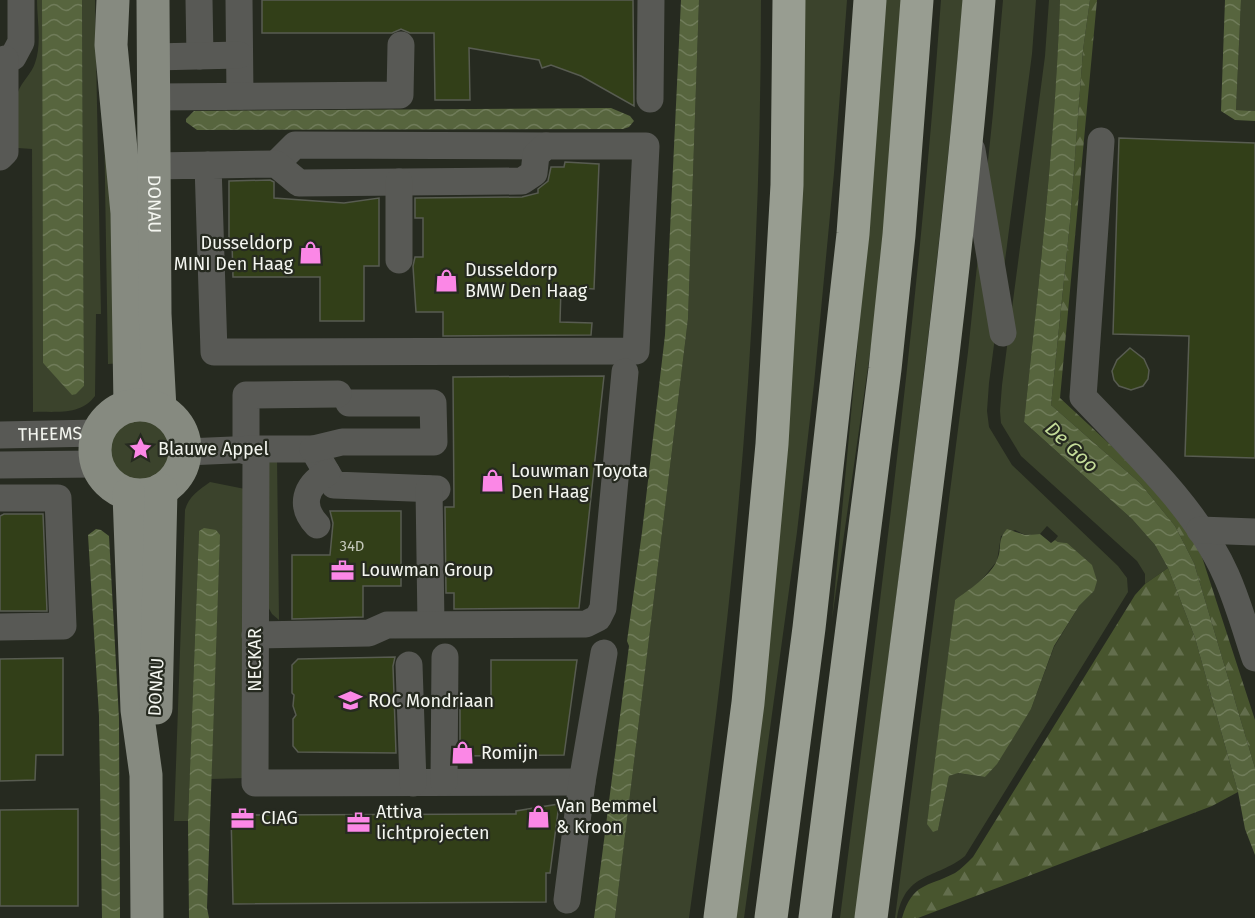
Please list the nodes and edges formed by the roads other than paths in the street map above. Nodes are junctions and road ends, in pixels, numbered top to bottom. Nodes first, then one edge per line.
1 (21, 0) edge
2 (113, 0) edge
3 (153, 0) edge
4 (199, 0) edge
5 (239, 0) edge
6 (651, 0) edge
7 (789, 0) edge
8 (870, 0) edge
9 (917, 0) edge
10 (979, 0) edge
11 (401, 45) dead end
12 (239, 55) junction
13 (200, 56) junction
14 (153, 57) junction
15 (2, 60) edge
16 (240, 96) junction
17 (154, 97) junction
18 (650, 99) dead end
19 (969, 129) junction
20 (1101, 141) dead end
21 (546, 147) junction
22 (0, 157) edge
23 (276, 164) junction
24 (208, 165) junction
25 (154, 166) junction
26 (399, 182) junction
27 (399, 260) dead end
28 (1003, 333) dead end
29 (625, 372) dead end
30 (145, 407) junction
31 (0, 435) edge
32 (97, 448) junction
33 (313, 449) junction
34 (251, 450) junction
35 (198, 452) junction
36 (0, 465) edge
37 (327, 473) junction
38 (161, 490) junction
39 (129, 494) junction
40 (0, 498) edge
41 (317, 525) dead end
42 (1200, 530) junction
43 (1255, 532) edge
44 (431, 624) junction
45 (0, 627) edge
46 (255, 635) junction
47 (604, 653) dead end
48 (445, 657) dead end
49 (1255, 658) edge
50 (409, 665) dead end
51 (146, 775) junction
52 (444, 782) junction
53 (582, 782) junction
54 (412, 783) junction
55 (567, 900) dead end
56 (147, 918) edge
57 (720, 918) edge
58 (771, 918) edge
59 (815, 918) edge
60 (871, 918) edge

1 - 15 street
2 - 30 main road, DONAU
3 - 14 main road, DONAU
4 - 13 street
5 - 12 street
6 - 18 street
7 - 57 highway
8 - 58 highway
9 - 59 highway
10 - 19 highway
11 - 16 street
12 - 13 street
12 - 16 street
13 - 14 street
14 - 17 main road, DONAU
15 - 22 street
16 - 17 street
17 - 25 main road, DONAU
19 - 28 street
19 - 60 highway
20 - 42 street
21 - 23 street
21 - 24 street
21 - 26 street
23 - 24 street
23 - 26 street
24 - 25 street
25 - 30 main road, DONAU
26 - 27 street
29 - 44 street
30 - 32 main road
30 - 35 main road
31 - 32 street, THEEMS
32 - 36 street, THEEMS
32 - 39 main road
33 - 34 street
33 - 34 street, NECKAR
33 - 37 street
34 - 35 street
34 - 46 street, NECKAR
35 - 38 main road
37 - 41 street
37 - 44 street
38 - 39 main road
38 - 51 main road, DONAU
39 - 51 main road, DONAU
40 - 45 street
42 - 43 street
42 - 49 street
44 - 46 street
46 - 54 street, NECKAR
47 - 53 street
48 - 52 street
50 - 54 street
51 - 56 main road, DONAU
52 - 53 street, NECKAR
52 - 54 street, NECKAR
53 - 55 street

